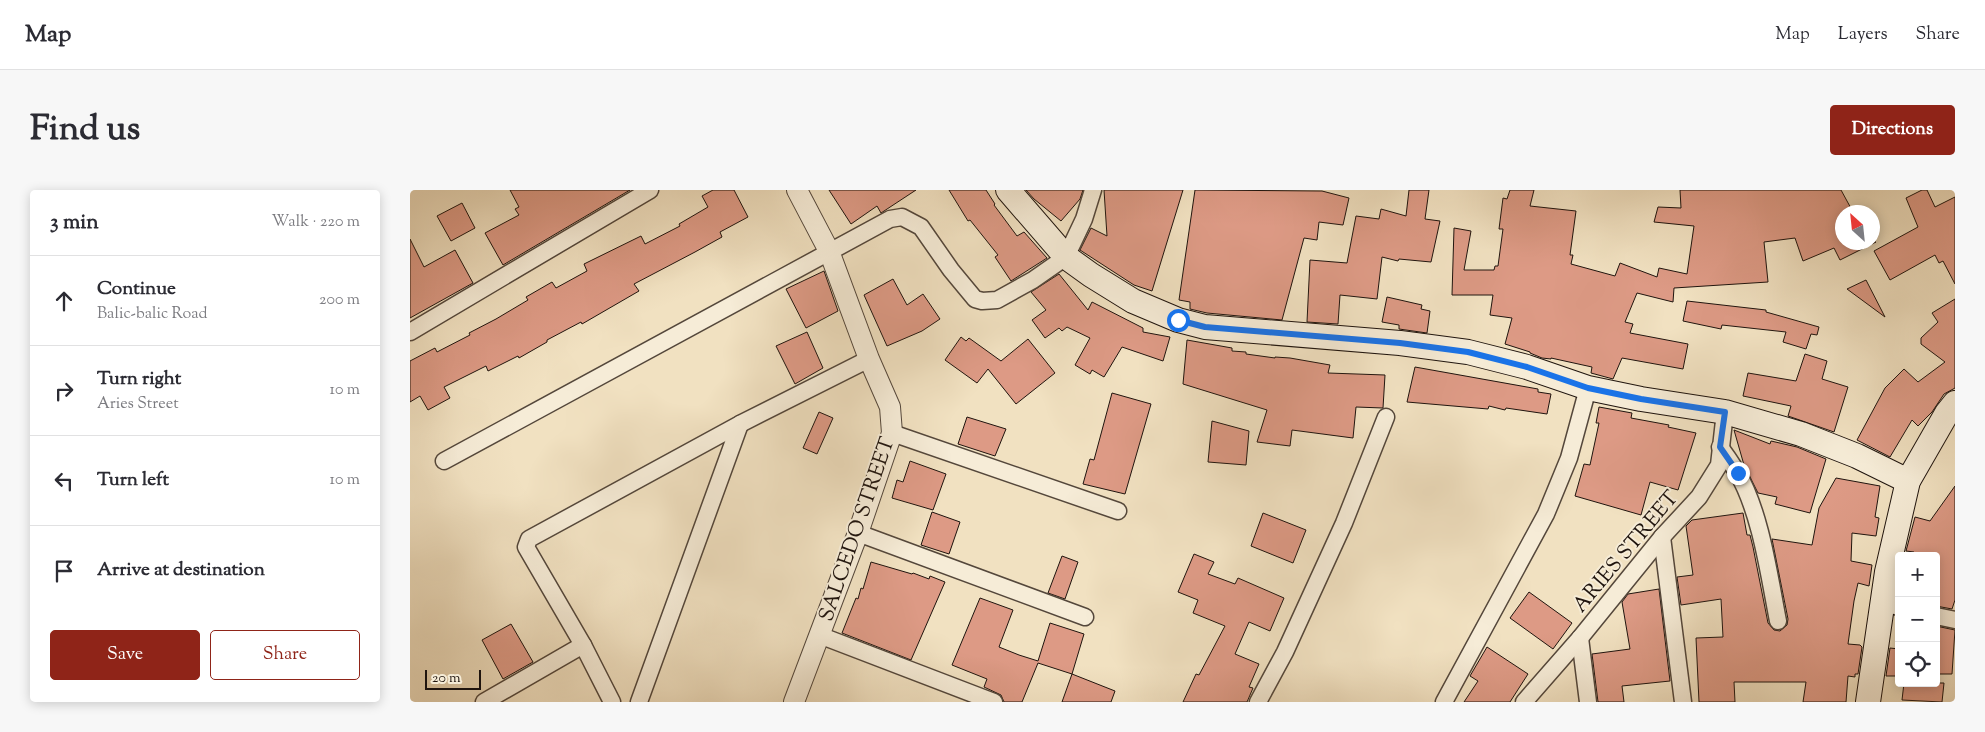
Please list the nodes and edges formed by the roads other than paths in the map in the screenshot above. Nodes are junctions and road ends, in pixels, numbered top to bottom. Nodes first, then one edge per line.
1 (650, 190) edge
2 (797, 190) edge
3 (1008, 190) edge
4 (1093, 190) edge
5 (830, 251) junction
6 (1066, 257) junction
7 (410, 332) edge
8 (869, 360) junction
9 (1588, 388) junction
10 (1955, 403) edge
11 (1725, 412) junction
12 (1386, 417) dead end
13 (740, 424) junction
14 (892, 433) junction
15 (1720, 447) junction
16 (444, 461) dead end
17 (1908, 481) junction
18 (1118, 511) dead end
19 (858, 533) junction
20 (1662, 537) junction
21 (1891, 605) edge
22 (1085, 617) dead end
23 (1940, 617) edge
24 (1955, 620) edge
25 (1778, 621) dead end
26 (819, 635) junction
27 (1580, 638) junction
28 (583, 645) junction
29 (484, 702) edge
30 (612, 702) edge
31 (639, 702) edge
32 (794, 702) edge
33 (994, 702) edge
34 (1258, 702) edge
35 (1444, 702) edge
36 (1524, 702) edge
37 (1588, 702) edge
38 (1683, 702) edge
39 (1868, 702) edge

1 - 7 street
2 - 5 street, SALCEDO STREET
3 - 6 main road
4 - 6 street
5 - 6 street
5 - 8 street, SALCEDO STREET
5 - 16 street
6 - 9 main road
8 - 13 street
8 - 14 street, SALCEDO STREET
9 - 11 main road
9 - 35 street
10 - 17 main road
11 - 15 street, ARIES STREET
11 - 17 main road
12 - 34 street
13 - 28 street
13 - 31 street
14 - 18 street
14 - 19 street, SALCEDO STREET
15 - 20 street, ARIES STREET
15 - 25 street
17 - 21 main road
19 - 22 street
19 - 26 street, SALCEDO STREET
20 - 27 street, ARIES STREET
20 - 38 street
21 - 39 main road
23 - 24 street
26 - 32 street, SALCEDO STREET
26 - 33 street
27 - 36 street, ARIES STREET
27 - 37 street
28 - 29 street
28 - 30 street

